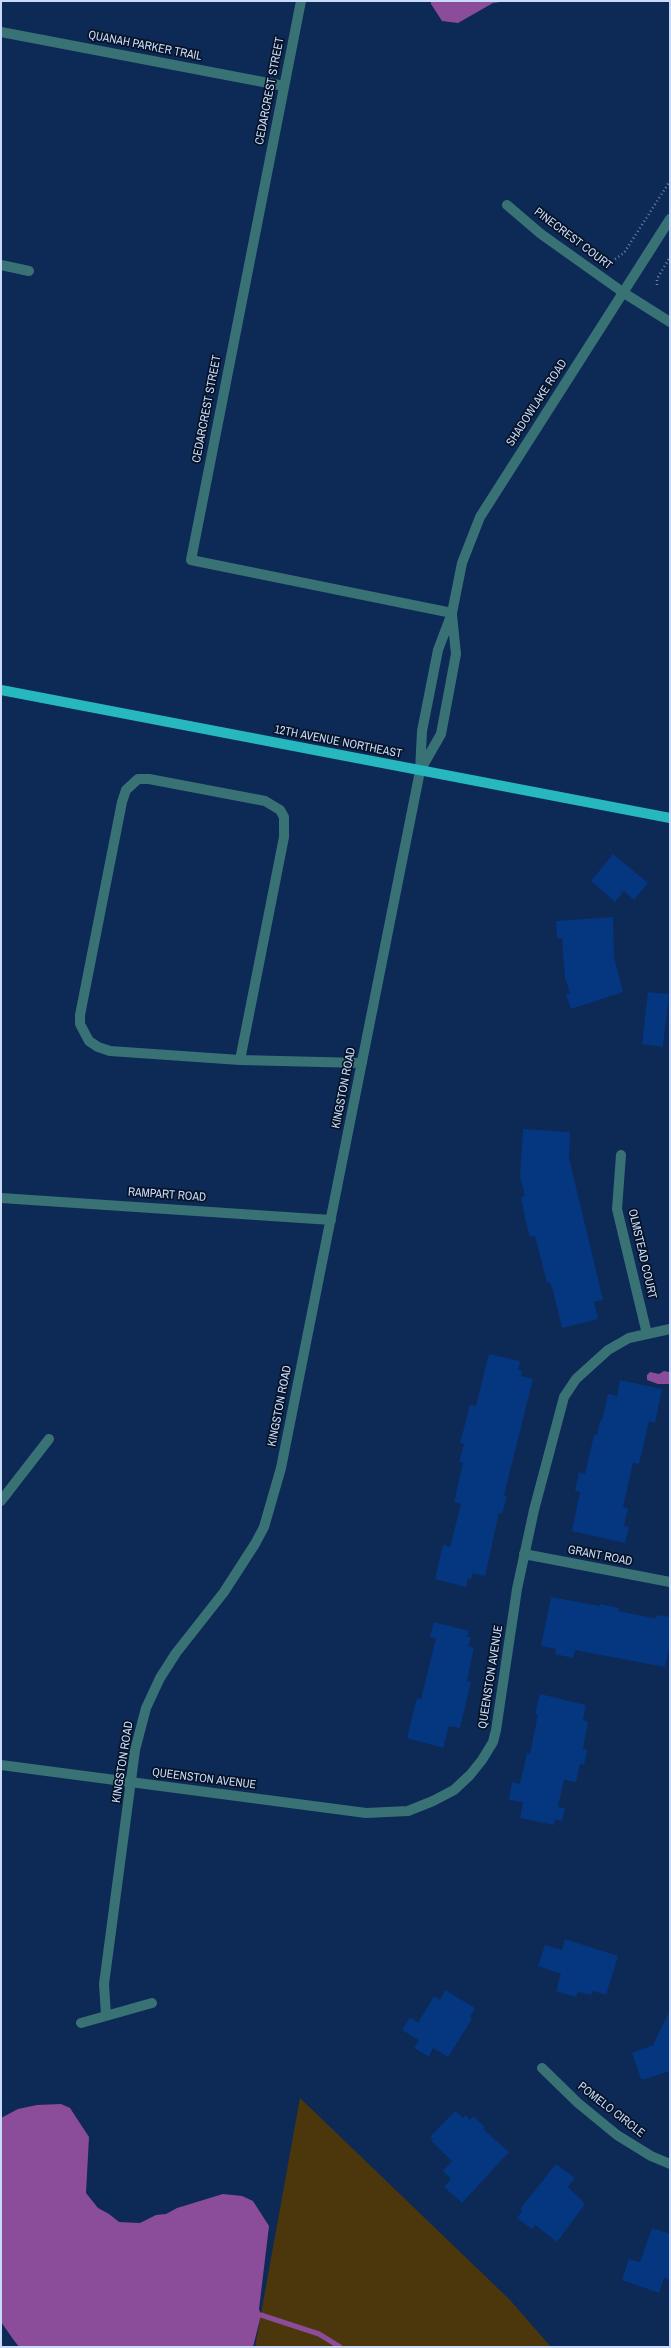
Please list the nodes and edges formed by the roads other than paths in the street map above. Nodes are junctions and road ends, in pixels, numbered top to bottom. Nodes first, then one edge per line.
1 (300, 1) edge
2 (1, 32) edge
3 (284, 86) junction
4 (507, 205) dead end
5 (670, 219) edge
6 (1, 265) edge
7 (29, 270) dead end
8 (624, 293) junction
9 (670, 322) edge
10 (452, 612) junction
11 (1, 690) edge
12 (420, 771) junction
13 (670, 818) edge
14 (240, 1060) junction
15 (362, 1063) junction
16 (621, 1155) dead end
17 (1, 1198) edge
18 (331, 1220) junction
19 (670, 1329) edge
20 (647, 1334) junction
21 (49, 1439) dead end
22 (1, 1501) edge
23 (524, 1554) junction
24 (670, 1582) edge
25 (1, 1765) edge
26 (131, 1783) junction
27 (152, 2002) dead end
28 (106, 2015) junction
29 (81, 2023) dead end
30 (542, 2068) dead end
31 (670, 2164) edge

1 - 3 street, CEDARCREST STREET
2 - 3 street, QUANAH PARKER TRAIL
3 - 10 street, CEDARCREST STREET
4 - 8 street, PINECREST COURT
5 - 8 street, SHADOWLAKE ROAD
6 - 7 street
8 - 9 street, PINECREST COURT
8 - 10 street, SHADOWLAKE ROAD
10 - 12 street, SHADOWLAKE ROAD
10 - 12 street, SHADOWLAKE ROAD
11 - 12 main road, 12TH AVENUE NORTHEAST
12 - 13 main road, 12TH AVENUE NORTHEAST
12 - 15 street, KINGSTON ROAD
14 - 14 street
14 - 15 street
15 - 18 street, KINGSTON ROAD
16 - 20 street, OLMSTEAD COURT
17 - 18 street, RAMPART ROAD
18 - 26 street, KINGSTON ROAD
19 - 20 street, QUEENSTON AVENUE
20 - 23 street, QUEENSTON AVENUE
21 - 22 street
23 - 24 street, GRANT ROAD
23 - 26 street, QUEENSTON AVENUE
25 - 26 street, QUEENSTON AVENUE
26 - 28 street, KINGSTON ROAD
27 - 28 street
28 - 29 street
30 - 31 street, POMELO CIRCLE

